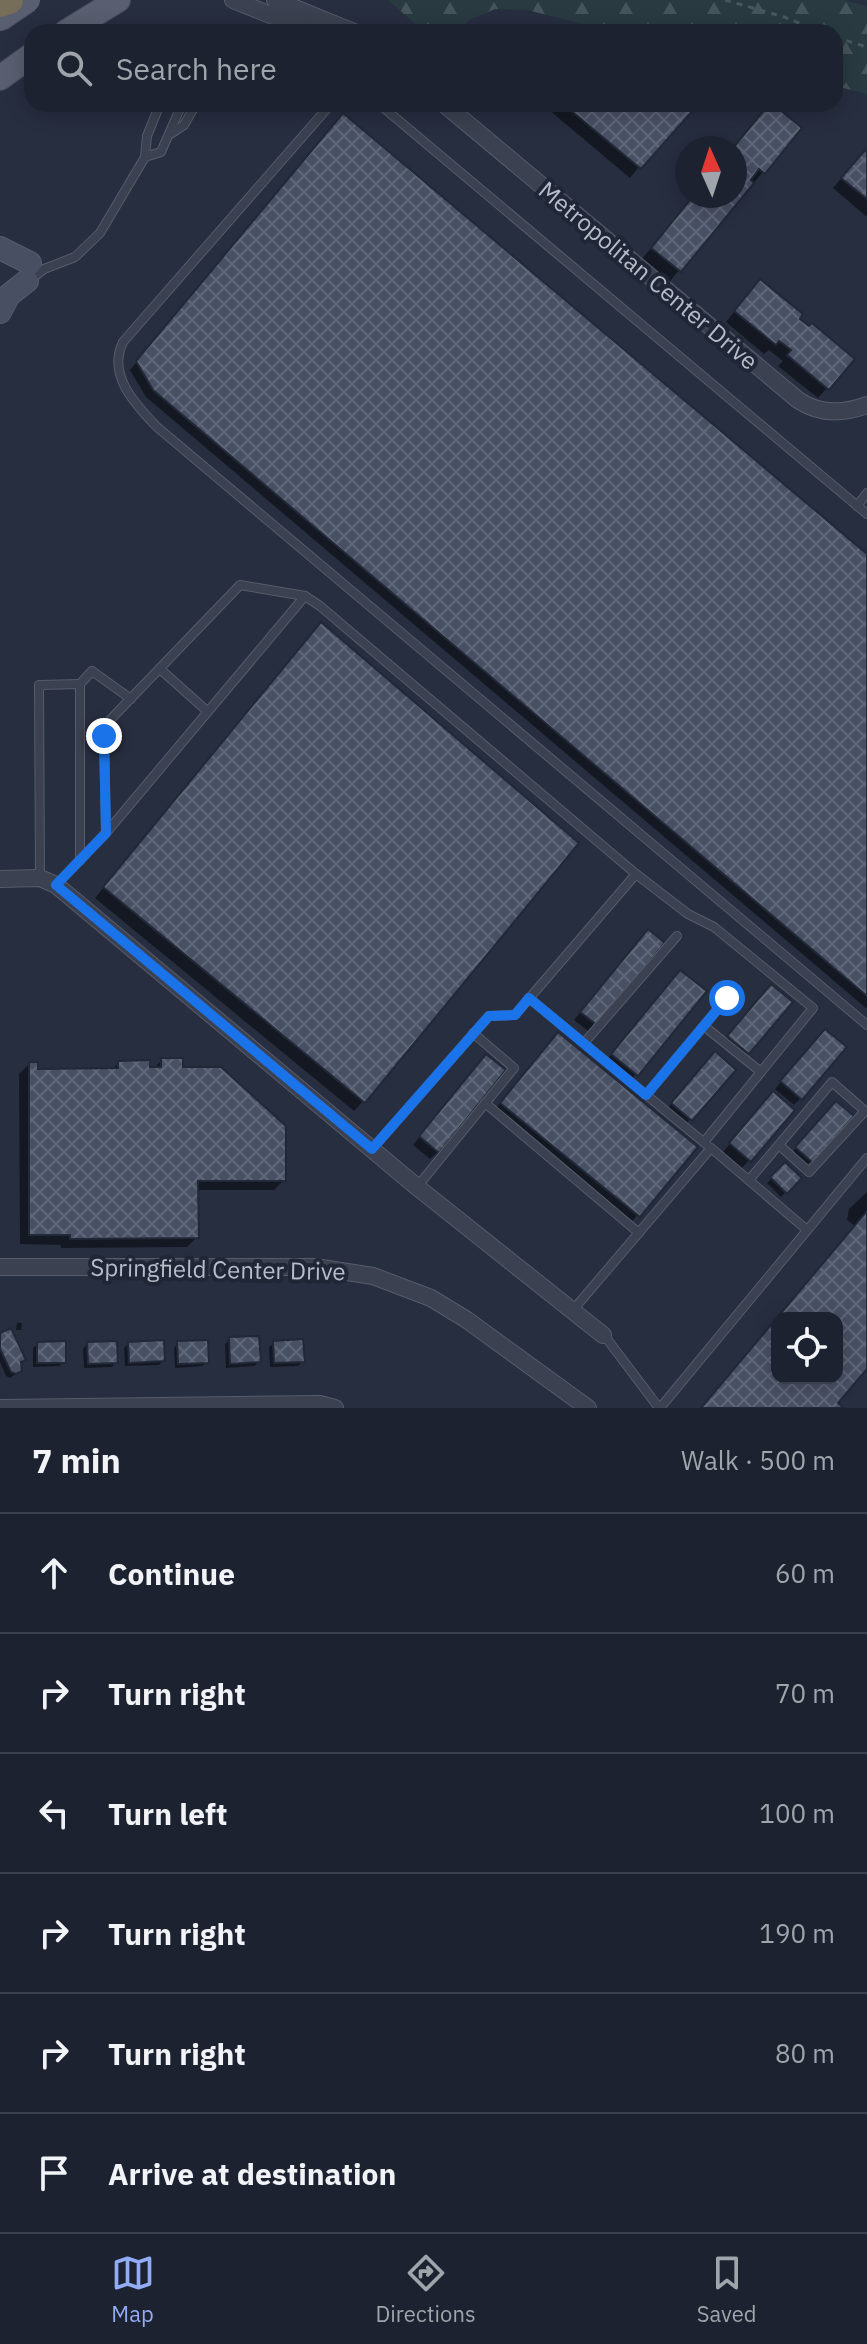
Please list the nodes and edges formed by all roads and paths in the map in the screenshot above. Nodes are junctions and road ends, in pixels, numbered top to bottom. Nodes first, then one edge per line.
1 (9, 0) edge
2 (28, 0) edge
3 (118, 0) edge
4 (233, 0) edge
5 (275, 0) edge
6 (725, 0) edge
7 (0, 3) edge
8 (0, 19) edge
9 (322, 20) junction
10 (79, 24) edge
11 (333, 24) edge
12 (802, 24) edge
13 (843, 40) edge
14 (867, 47) edge
15 (24, 61) edge
16 (0, 78) edge
17 (157, 112) edge
18 (178, 112) edge
19 (191, 112) edge
20 (324, 112) edge
21 (389, 112) edge
22 (454, 112) edge
23 (172, 133) junction
24 (145, 157) junction
25 (0, 248) edge
26 (0, 262) edge
27 (27, 274) junction
28 (0, 312) edge
29 (867, 405) edge
30 (867, 493) edge
31 (857, 506) junction
32 (867, 514) edge
33 (305, 596) junction
34 (160, 669) junction
35 (80, 684) junction
36 (131, 699) junction
37 (207, 711) junction
38 (106, 833) junction
39 (80, 862) junction
40 (636, 874) junction
41 (0, 879) edge
42 (48, 882) junction
43 (677, 936) dead end
44 (529, 998) junction
45 (727, 998) dead end
46 (867, 1025) edge
47 (704, 1026) junction
48 (473, 1033) junction
49 (584, 1043) junction
50 (761, 1072) junction
51 (646, 1095) junction
52 (485, 1103) junction
53 (707, 1145) junction
54 (779, 1145) junction
55 (372, 1149) junction
56 (867, 1158) edge
57 (749, 1180) junction
58 (417, 1187) junction
59 (807, 1230) junction
60 (639, 1233) junction
61 (0, 1267) edge
62 (572, 1311) junction
63 (603, 1335) joint
64 (155, 1407) edge
65 (0, 1408) edge
66 (335, 1408) edge
67 (588, 1408) edge
68 (659, 1408) edge

1 - 7 highway, bridge
2 - 8 main road, bridge
3 - 10 main road
4 - 9 street
5 - 9 street
6 - 12 path
9 - 11 street
13 - 14 path
15 - 16 main road
17 - 24 lane
18 - 23 lane
19 - 23 lane
20 - 46 lane
21 - 31 lane
22 - 29 street, Metropolitan Center Drive
23 - 24 lane
24 - 27 lane
25 - 27 main road
26 - 27 lane
27 - 28 main road
30 - 31 lane
31 - 32 lane
33 - 34 lane
33 - 37 lane
33 - 40 lane
34 - 36 lane
34 - 37 lane
35 - 36 lane
35 - 39 lane
35 - 42 lane
36 - 38 lane
37 - 38 lane
38 - 39 lane
39 - 42 lane
40 - 44 lane
40 - 50 lane
41 - 42 street
42 - 55 street
43 - 49 lane
44 - 48 lane
44 - 49 lane
45 - 47 lane
47 - 50 lane
47 - 51 lane
48 - 52 lane
48 - 55 lane
49 - 51 lane
50 - 53 lane
51 - 53 lane
52 - 58 lane
52 - 60 lane
53 - 57 lane
53 - 60 lane
54 - 54 lane
54 - 57 lane
55 - 58 street
56 - 59 lane
57 - 59 lane
58 - 62 street
59 - 68 lane
60 - 62 lane
61 - 67 street, Springfield Center Drive
62 - 63 street
63 - 68 lane
64 - 65 street
64 - 66 street

